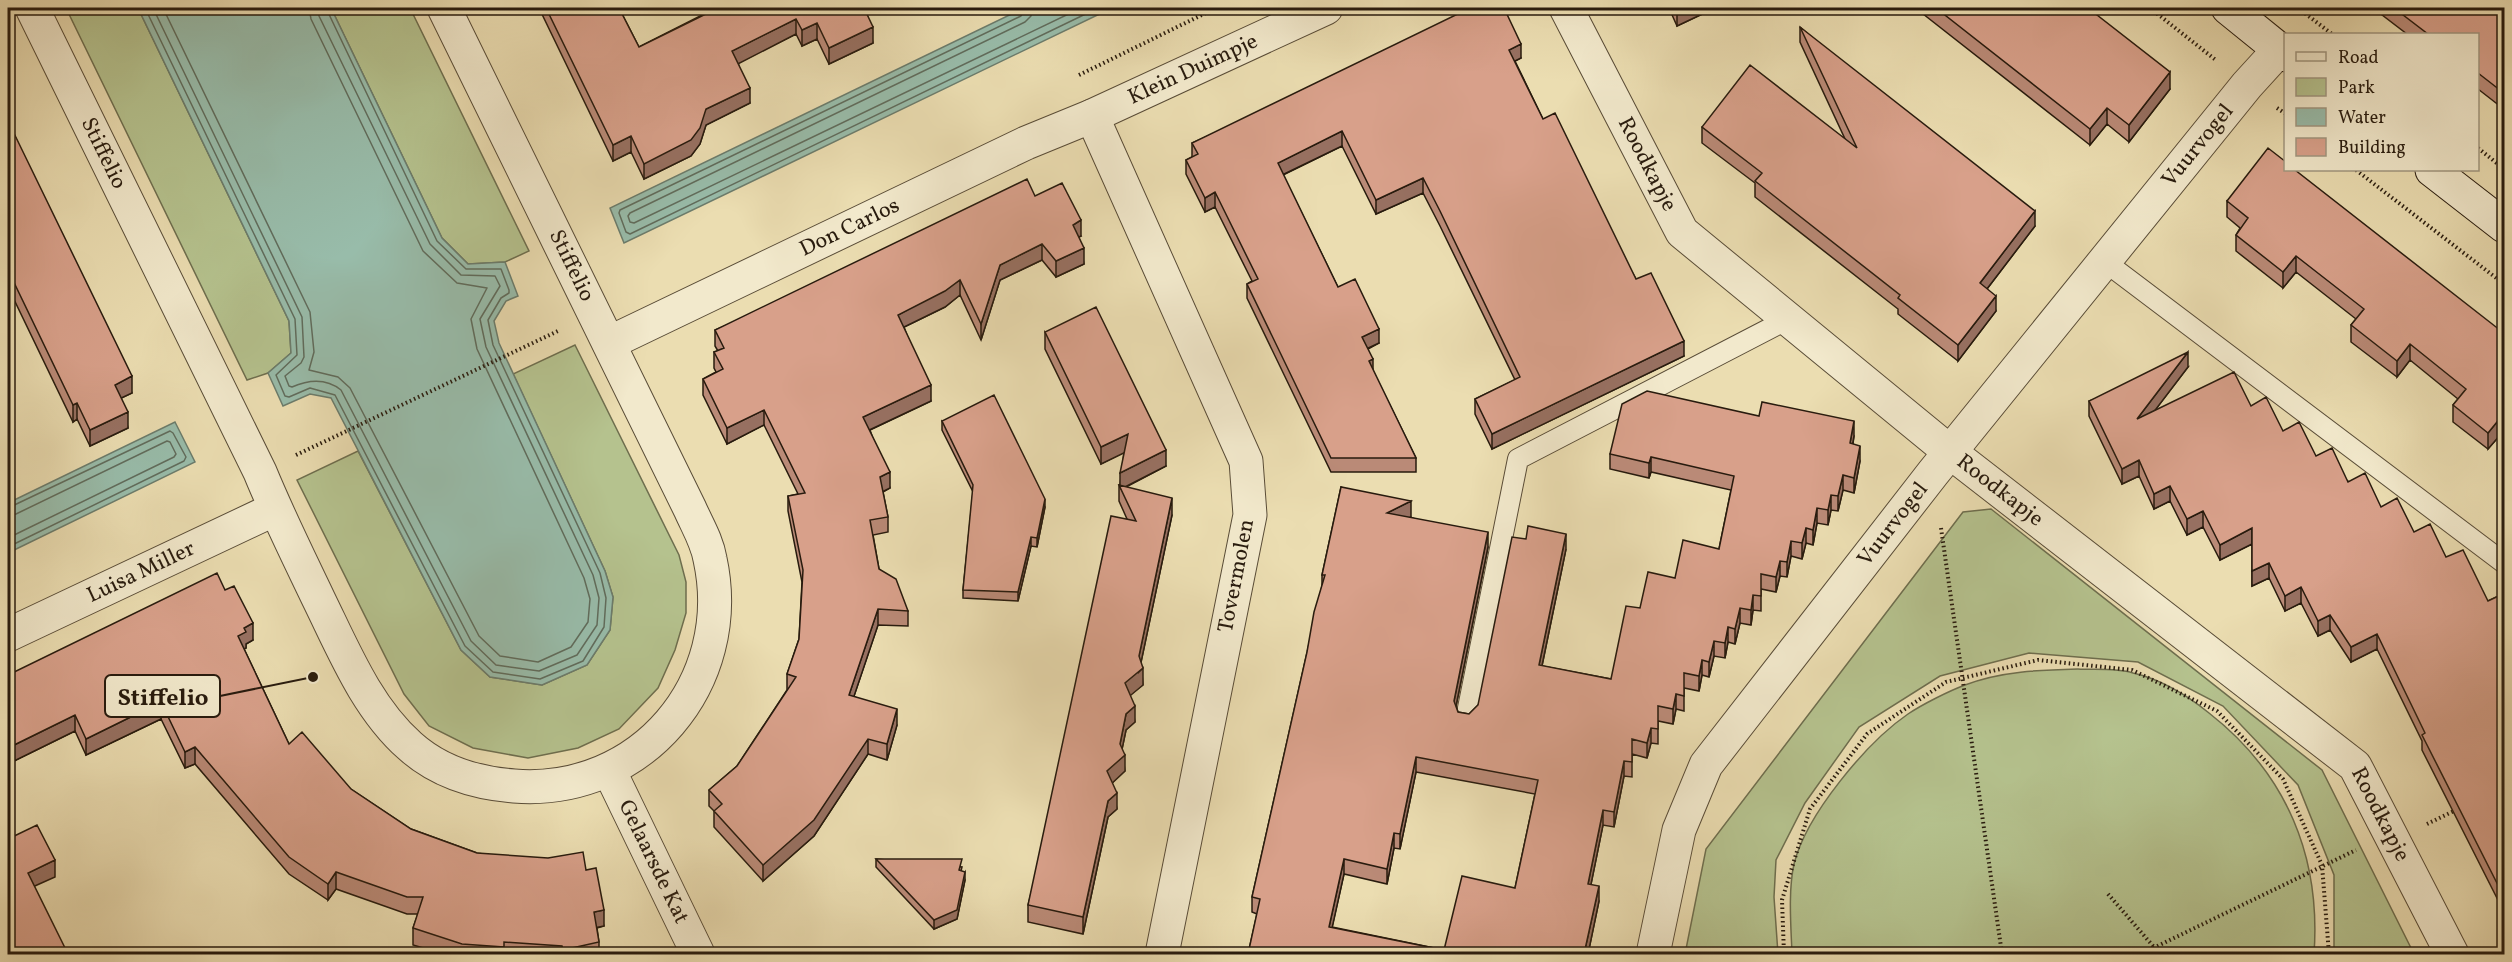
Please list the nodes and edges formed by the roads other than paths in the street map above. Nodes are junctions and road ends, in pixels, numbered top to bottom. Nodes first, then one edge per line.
1 (32, 8) edge
2 (444, 8) edge
3 (1326, 8) edge
4 (1566, 8) edge
5 (2228, 8) edge
6 (2282, 52) edge
7 (1092, 116) junction
8 (2433, 171) edge
9 (2505, 226) edge
10 (2104, 261) junction
11 (1788, 319) junction
12 (609, 343) junction
13 (1941, 462) junction
14 (275, 508) junction
15 (2505, 563) edge
16 (8, 635) edge
17 (1466, 718) edge
18 (609, 770) junction
19 (698, 954) edge
20 (1162, 954) edge
21 (1653, 954) edge
22 (2452, 954) edge

1 - 14 street, Stiffelio
2 - 12 street, Stiffelio
3 - 7 street, Klein Duimpje
4 - 11 street, Roodkapje
5 - 6 street
6 - 10 street, Vuurvogel
7 - 12 street, Don Carlos
7 - 20 street, Tovermolen
8 - 9 street
10 - 13 street, Vuurvogel
10 - 15 lane
11 - 13 street, Roodkapje
11 - 17 lane
12 - 18 street, Stiffelio
13 - 21 street, Vuurvogel
13 - 22 street, Roodkapje
14 - 16 street, Luisa Miller
14 - 18 street, Stiffelio
18 - 19 street, Gelaarsde Kat

